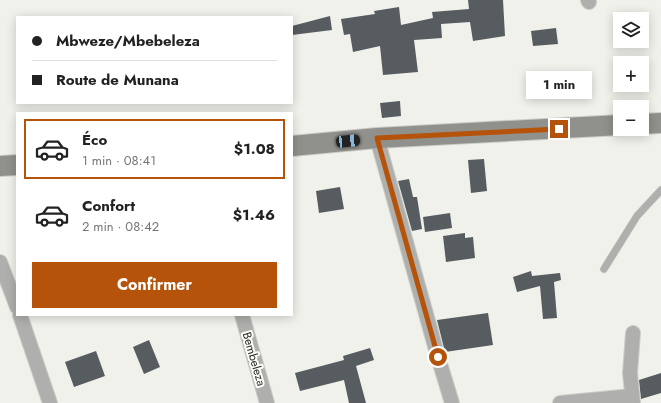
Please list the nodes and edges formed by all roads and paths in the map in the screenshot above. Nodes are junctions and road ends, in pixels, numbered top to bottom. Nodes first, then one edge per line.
1 (661, 123) edge
2 (649, 124) edge
3 (613, 125) edge
4 (377, 138) junction
5 (293, 146) edge
6 (16, 165) edge
7 (0, 166) edge
8 (661, 190) edge
9 (0, 262) edge
10 (604, 269) dead end
11 (16, 304) edge
12 (20, 316) edge
13 (242, 316) edge
14 (633, 333) dead end
15 (632, 400) edge
16 (50, 403) edge
17 (267, 403) edge
18 (452, 403) edge
19 (560, 403) edge

1 - 2 main road
3 - 4 main road
4 - 5 main road
4 - 18 street
6 - 7 main road
8 - 10 lane
9 - 11 street
12 - 16 street
13 - 17 street, Bembeleza
14 - 15 street
15 - 19 street

